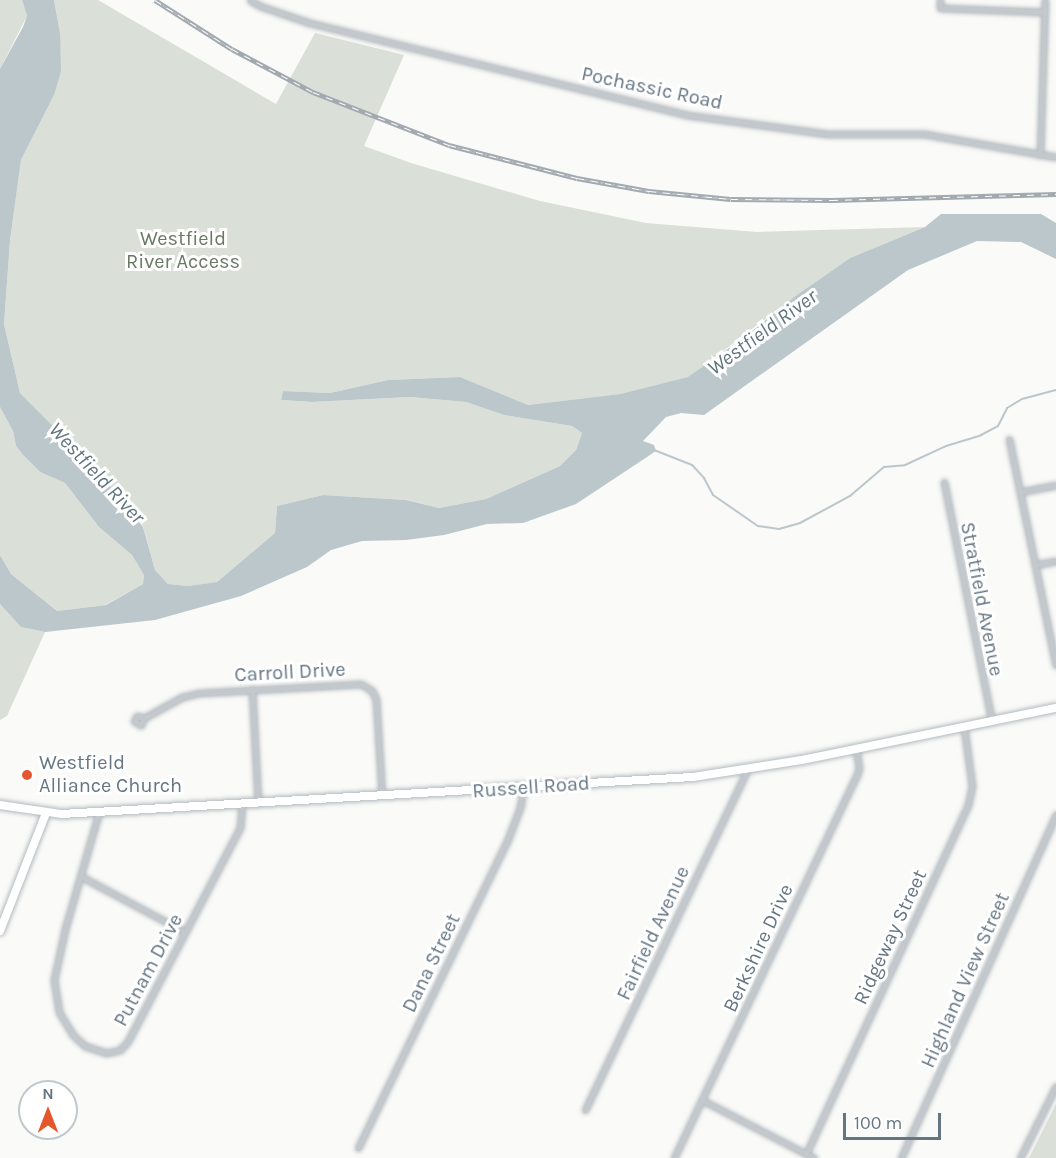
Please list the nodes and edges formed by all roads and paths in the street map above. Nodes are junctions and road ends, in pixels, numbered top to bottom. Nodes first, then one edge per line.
1 (250, 0) edge
2 (940, 0) edge
3 (1045, 0) edge
4 (1045, 12) junction
5 (1040, 155) junction
6 (1056, 157) edge
7 (1009, 440) dead end
8 (944, 482) dead end
9 (1056, 485) edge
10 (1020, 492) junction
11 (1056, 561) edge
12 (1035, 565) junction
13 (1056, 632) edge
14 (1049, 633) junction
15 (1056, 665) edge
16 (252, 689) junction
17 (1056, 708) edge
18 (144, 718) dead end
19 (992, 722) junction
20 (964, 727) junction
21 (856, 749) junction
22 (748, 769) junction
23 (523, 788) junction
24 (382, 796) junction
25 (258, 804) junction
26 (0, 805) edge
27 (242, 805) junction
28 (99, 812) junction
29 (46, 813) junction
30 (1056, 814) edge
31 (82, 877) junction
32 (0, 931) edge
33 (185, 932) junction
34 (1056, 1086) edge
35 (702, 1100) junction
36 (585, 1110) dead end
37 (358, 1148) dead end
38 (806, 1154) junction
39 (674, 1158) edge
40 (814, 1158) edge
41 (901, 1158) edge
42 (1020, 1158) edge

1 - 5 street, Pochassic Road
2 - 4 street
3 - 4 street
4 - 5 street
5 - 6 street, Pochassic Road
7 - 10 street
8 - 19 street, Stratfield Avenue
9 - 10 street
10 - 12 street
11 - 12 street
12 - 14 street
13 - 14 street
14 - 15 street
16 - 18 street, Carroll Drive
16 - 24 street, Carroll Drive
16 - 25 street
17 - 19 main road, Russell Road
19 - 20 main road, Russell Road
20 - 21 main road, Russell Road
20 - 38 street, Ridgeway Street
21 - 22 main road, Russell Road
21 - 35 street, Berkshire Drive
22 - 23 main road, Russell Road
22 - 36 street, Fairfield Avenue
23 - 24 main road, Russell Road
23 - 37 street, Dana Street
24 - 25 main road, Russell Road
25 - 27 main road, Russell Road
26 - 29 main road, Russell Road
27 - 28 main road, Russell Road
27 - 33 street, Putnam Drive
28 - 29 main road, Russell Road
28 - 31 street, Putnam Drive
29 - 32 main road
30 - 41 street, Highland View Street
31 - 33 street
31 - 33 street, Putnam Drive
34 - 42 street
35 - 38 street
35 - 39 street, Berkshire Drive
38 - 40 street

